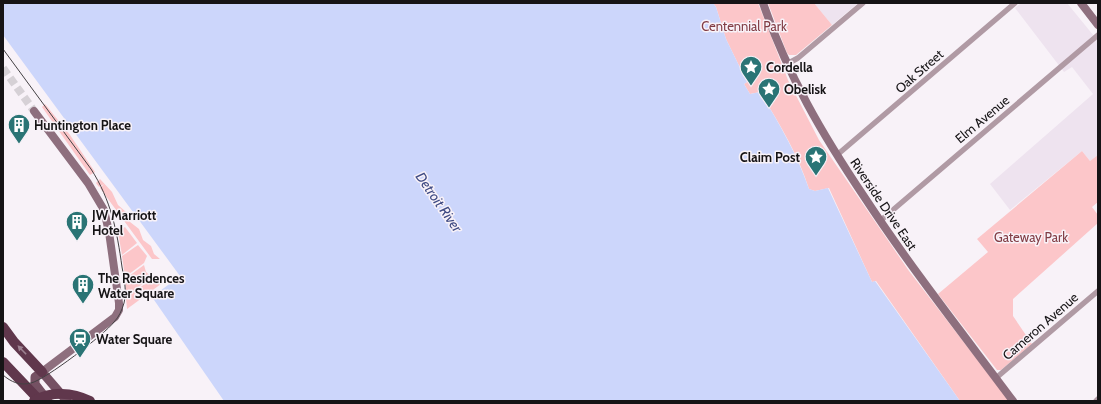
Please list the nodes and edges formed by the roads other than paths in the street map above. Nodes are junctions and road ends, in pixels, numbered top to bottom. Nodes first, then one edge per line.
1 (763, 3) edge
2 (863, 3) edge
3 (1015, 3) edge
4 (1081, 3) edge
5 (1098, 25) edge
6 (1098, 35) edge
7 (787, 64) junction
8 (34, 111) tunnel mouth
9 (837, 155) junction
10 (880, 221) junction
11 (1098, 291) edge
12 (3, 327) edge
13 (3, 362) edge
14 (42, 372) junction
15 (996, 378) junction
16 (34, 401) edge
17 (40, 401) edge
18 (48, 401) edge
19 (67, 401) edge
20 (90, 401) edge
21 (1013, 401) edge

1 - 7 main road, Riverside Drive East
2 - 7 street
3 - 9 street, Oak Street
4 - 5 main road
6 - 10 street, Elm Avenue
7 - 9 main road, Riverside Drive East
8 - 14 main road
9 - 10 main road, Riverside Drive East
10 - 15 main road, Riverside Drive East
11 - 15 street, Cameron Avenue
14 -> 12 highway
13 - 17 highway
14 - 18 main road
14 - 19 main road
15 - 21 main road, Riverside Drive East
16 - 20 highway, bridge

